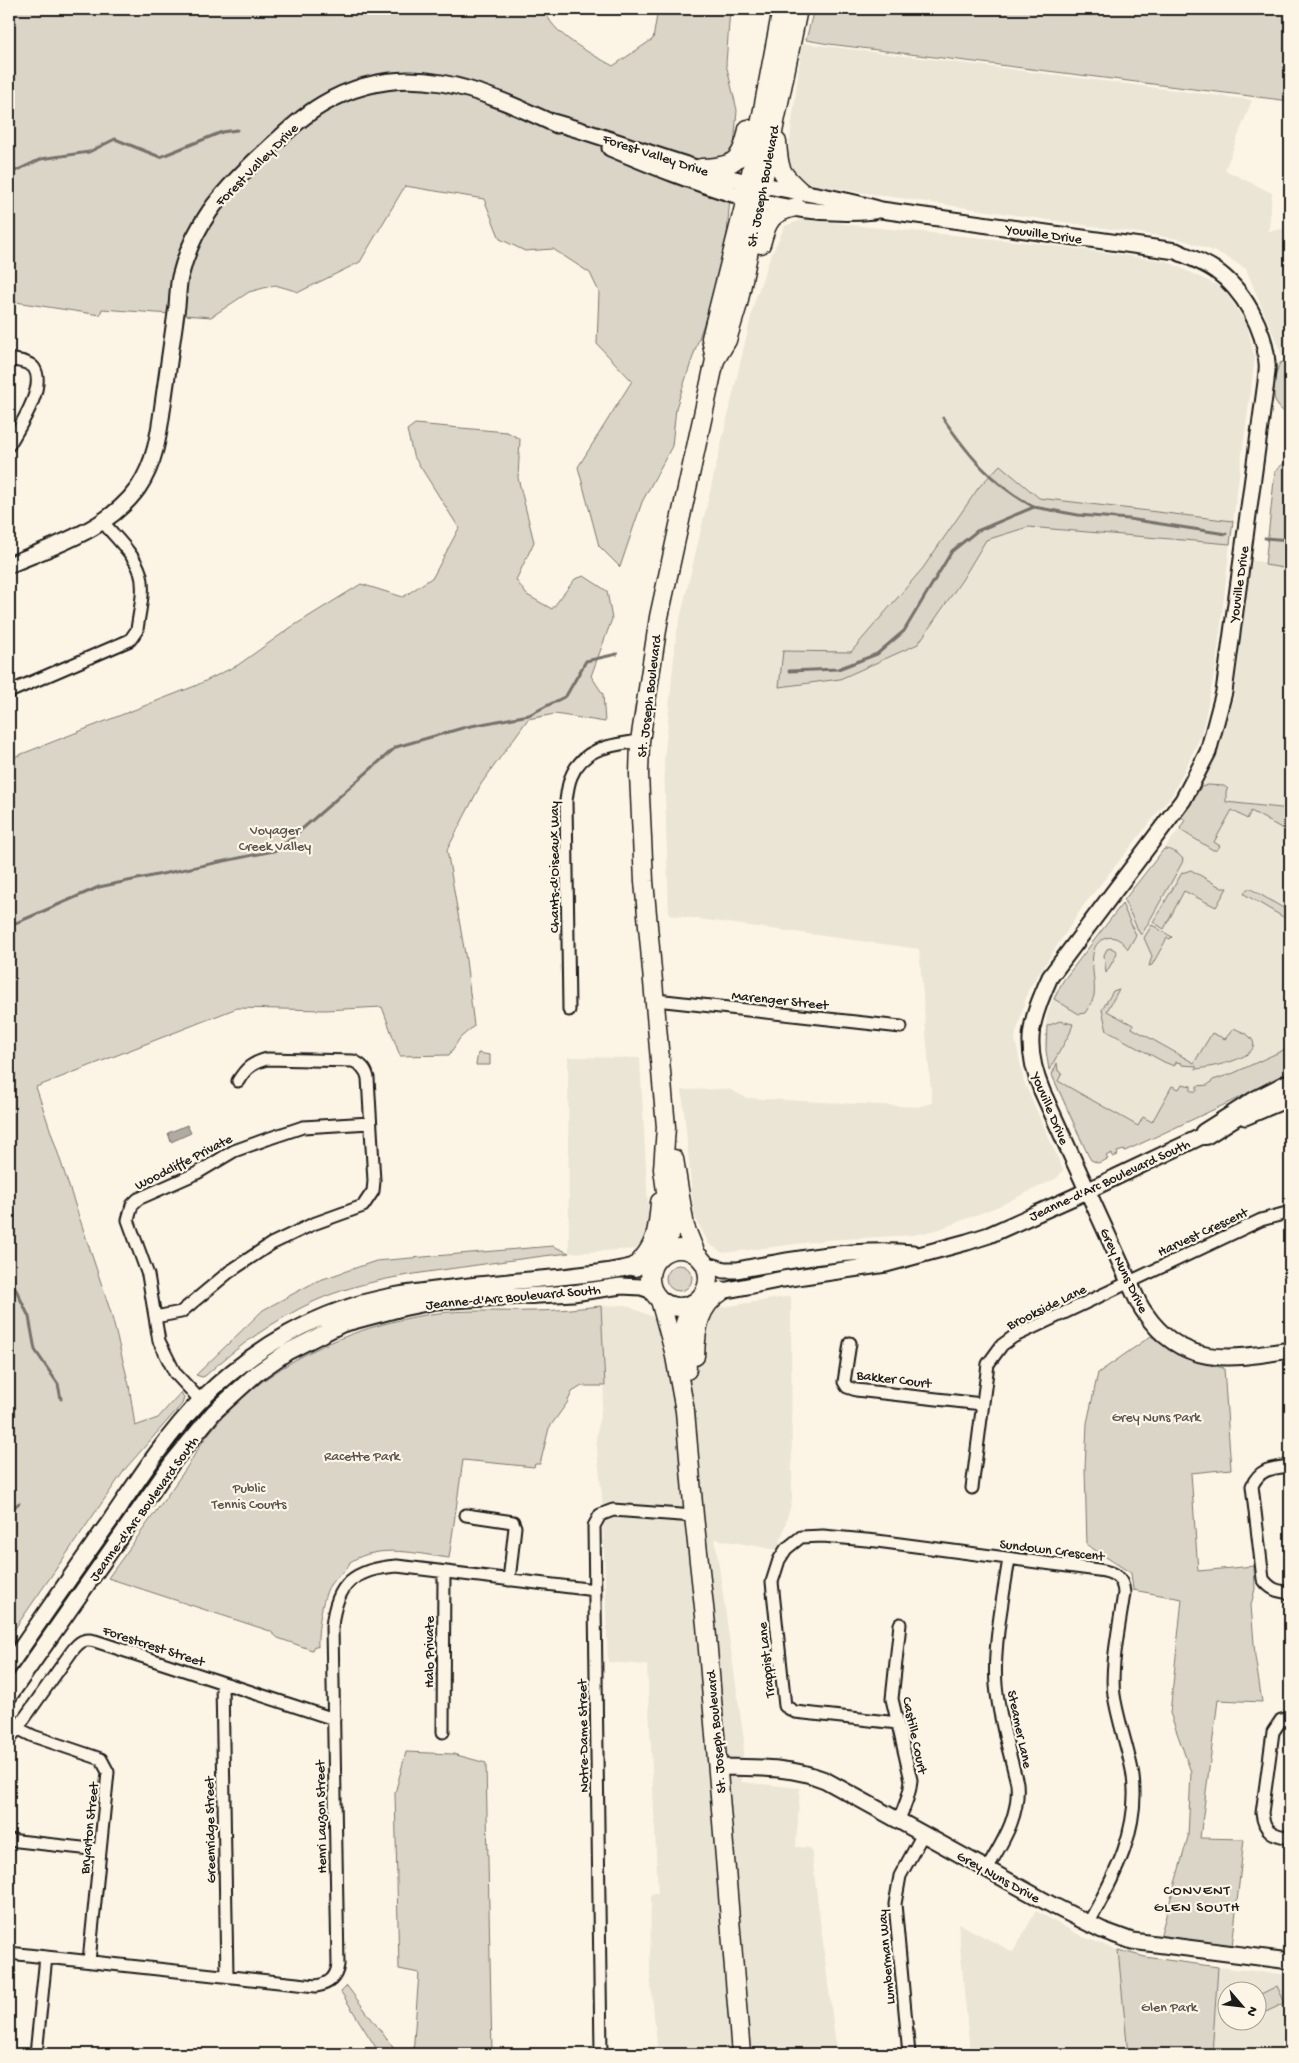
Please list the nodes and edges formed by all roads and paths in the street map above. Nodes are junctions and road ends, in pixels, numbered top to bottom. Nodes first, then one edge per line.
1 (774, 9) edge
2 (782, 9) edge
3 (798, 9) edge
4 (549, 121) junction
5 (775, 122) junction
6 (701, 168) junction
7 (754, 192) junction
8 (798, 200) junction
9 (738, 304) junction
10 (9, 359) edge
11 (715, 360) junction
12 (9, 445) edge
13 (103, 522) junction
14 (9, 565) edge
15 (9, 692) edge
16 (640, 741) junction
17 (656, 1000) junction
18 (569, 1010) dead end
19 (901, 1027) dead end
20 (238, 1081) dead end
21 (1290, 1084) edge
22 (1290, 1098) edge
23 (370, 1123) junction
24 (666, 1127) junction
25 (1205, 1134) junction
26 (663, 1170) junction
27 (1087, 1190) junction
28 (1290, 1212) edge
29 (926, 1254) junction
30 (660, 1256) junction
31 (700, 1259) junction
32 (635, 1267) junction
33 (1129, 1282) junction
34 (722, 1291) junction
35 (657, 1296) junction
36 (696, 1301) junction
37 (155, 1317) junction
38 (850, 1343) dead end
39 (1290, 1350) edge
40 (688, 1385) junction
41 (201, 1401) junction
42 (982, 1404) junction
43 (685, 1411) junction
44 (214, 1412) junction
45 (1290, 1466) edge
46 (972, 1488) dead end
47 (466, 1516) dead end
48 (694, 1516) junction
49 (801, 1537) joint
50 (1008, 1559) junction
51 (444, 1572) junction
52 (509, 1580) junction
53 (595, 1590) junction
54 (1290, 1593) edge
55 (900, 1624) dead end
56 (9, 1666) edge
57 (222, 1683) junction
58 (9, 1696) edge
59 (1290, 1718) edge
60 (334, 1719) junction
61 (898, 1723) junction
62 (17, 1728) junction
63 (443, 1732) dead end
64 (9, 1740) edge
65 (717, 1767) junction
66 (898, 1820) junction
67 (923, 1834) junction
68 (1290, 1838) edge
69 (9, 1840) edge
70 (100, 1850) junction
71 (987, 1869) junction
72 (1088, 1924) junction
73 (9, 1953) edge
74 (46, 1957) junction
75 (89, 1961) junction
76 (1290, 1962) edge
77 (227, 1976) junction
78 (36, 2054) edge
79 (601, 2054) edge
80 (741, 2054) edge
81 (908, 2054) edge

1 - 6 main road
2 - 7 main road, St. Joseph Boulevard
3 - 5 main road, St. Joseph Boulevard
4 - 6 street, Forest Valley Drive
4 - 7 street, Forest Valley Drive
4 - 13 street, Forest Valley Drive
5 - 7 main road, St. Joseph Boulevard
5 - 8 main road
6 - 7 street, Forest Valley Drive
7 - 8 street, Youville Drive
7 - 9 main road, St. Joseph Boulevard
7 - 11 main road, St. Joseph Boulevard
8 - 9 main road
8 - 27 street, Youville Drive
9 - 11 main road, St. Joseph Boulevard
10 - 12 street
11 - 16 main road, St. Joseph Boulevard
13 - 14 street, Forest Valley Drive
13 - 15 street
16 - 17 main road, St. Joseph Boulevard
16 - 18 street, Chants-d'Oiseaux Way
17 - 19 street, Marenger Street
17 - 24 main road, St. Joseph Boulevard
20 - 23 street
21 - 25 highway
22 - 25 street, Jeanne-d'Arc Boulevard South
23 - 37 street
23 - 37 street, Woodcliffe Private
24 - 26 main road, St. Joseph Boulevard
24 - 31 main road, St. Joseph Boulevard
25 - 27 street, Jeanne-d'Arc Boulevard South
26 - 30 main road, St. Joseph Boulevard
26 - 32 main road
27 - 29 street, Jeanne-d'Arc Boulevard South
27 - 33 street, Grey Nuns Drive
28 - 33 street, Harvest Crescent
29 - 31 street, Jeanne-d'Arc Boulevard South
29 - 34 street, Jeanne-d'Arc Boulevard South
30 - 31 main road
30 - 32 street, Jeanne-d'Arc Boulevard South
30 - 35 main road
31 - 36 main road
32 - 41 street, Jeanne-d'Arc Boulevard South
33 - 39 street, Grey Nuns Drive
33 - 42 street, Brookside Lane
34 - 36 street, Jeanne-d'Arc Boulevard South
34 - 40 main road
35 - 36 main road
35 - 43 main road, St. Joseph Boulevard
35 - 44 street, Jeanne-d'Arc Boulevard South
36 - 40 main road, St. Joseph Boulevard
37 - 41 street, Woodcliffe Private
38 - 42 street, Bakker Court
40 - 43 main road, St. Joseph Boulevard
41 - 44 street
41 - 56 street, Jeanne-d'Arc Boulevard South
42 - 46 street, Brookside Lane
43 - 48 main road, St. Joseph Boulevard
44 - 58 street, Jeanne-d'Arc Boulevard South
45 - 54 street
47 - 52 street
48 - 53 street, Notre-Dame Street
48 - 65 main road, St. Joseph Boulevard
49 - 50 street, Sundown Crescent
49 - 61 street, Trappist Lane
50 - 71 street, Steamer Lane
50 - 72 street, Sundown Crescent
51 - 52 street, Henri Lauzon Street
51 - 60 street, Henri Lauzon Street
51 - 63 street, Halo Private
52 - 53 street, Henri Lauzon Street
53 - 79 street, Notre-Dame Street
55 - 61 street, Castille Court
57 - 60 street, Forestcrest Street
57 - 62 street, Forestcrest Street
57 - 77 street, Greenridge Street
59 - 68 street
60 - 77 street, Henri Lauzon Street
61 - 66 street, Castille Court
62 - 64 street, Forestcrest Street
62 - 70 street, Bryarton Street
65 - 66 street, Grey Nuns Drive
65 - 80 main road, St. Joseph Boulevard
66 - 67 street, Grey Nuns Drive
67 - 71 street, Grey Nuns Drive
67 - 81 street, Lumberman Way
69 - 70 street
70 - 75 street, Bryarton Street
71 - 72 street, Grey Nuns Drive
72 - 76 street, Grey Nuns Drive
73 - 74 street, Henri Lauzon Street
74 - 75 street, Henri Lauzon Street
74 - 78 street
75 - 77 street, Henri Lauzon Street

